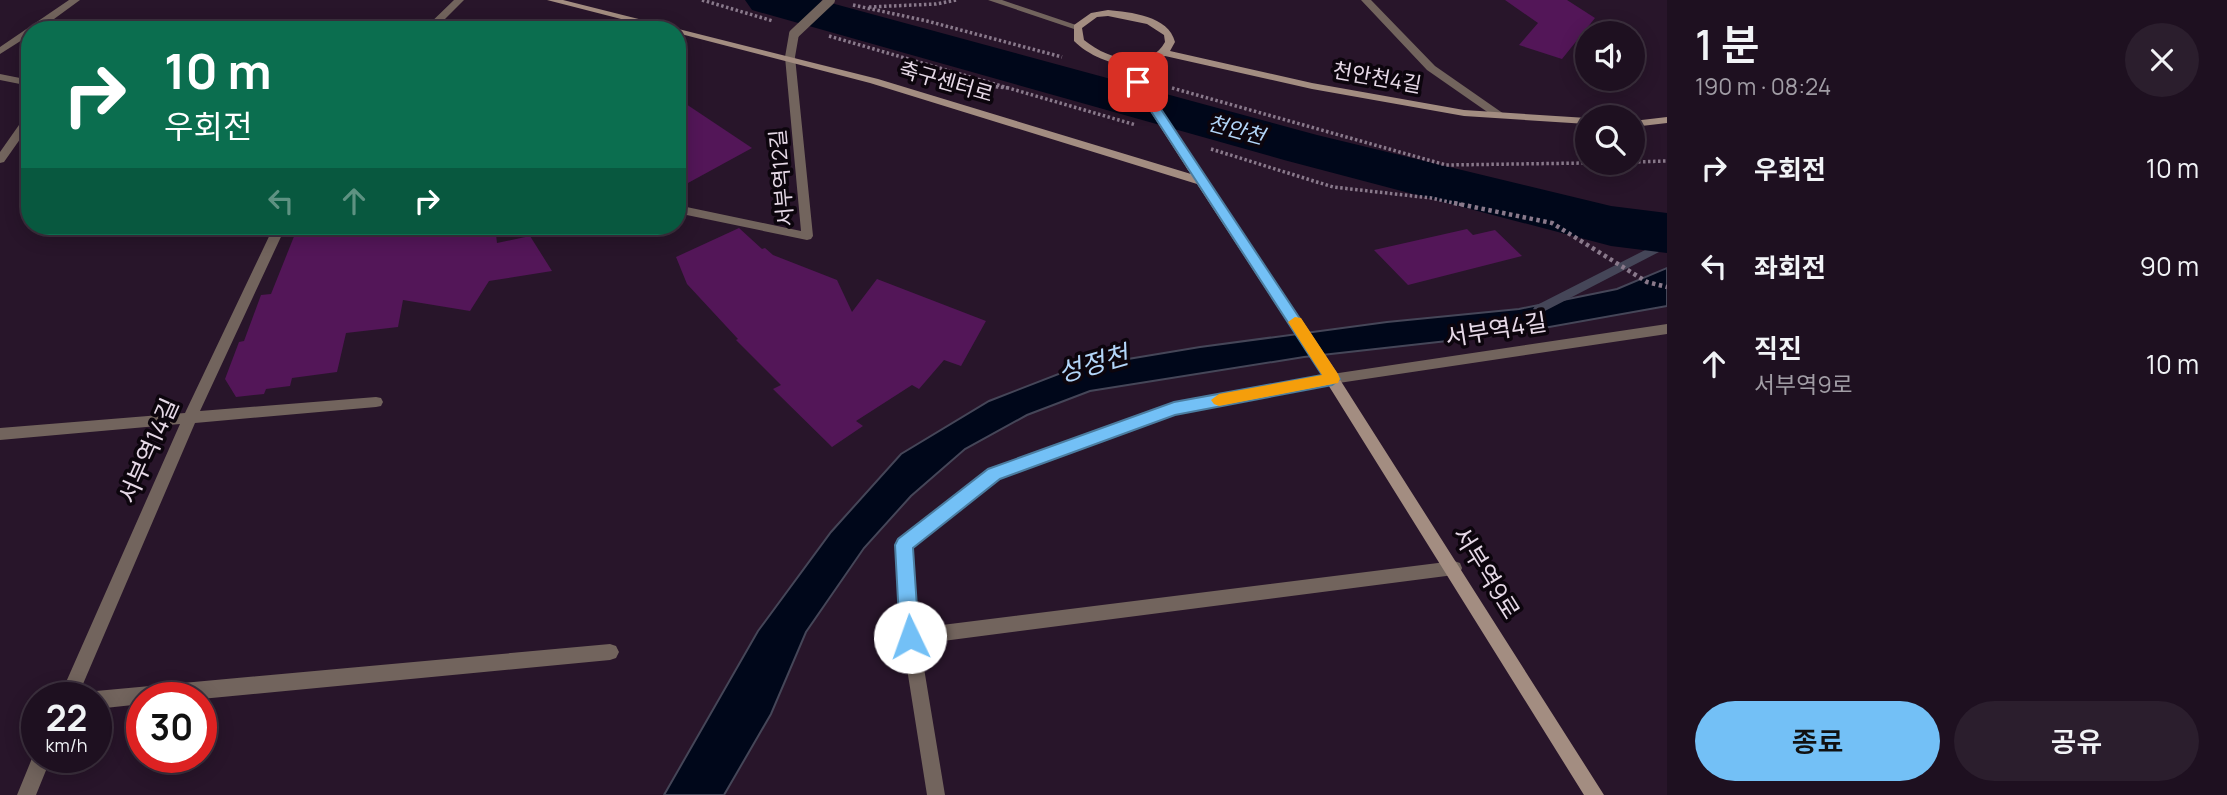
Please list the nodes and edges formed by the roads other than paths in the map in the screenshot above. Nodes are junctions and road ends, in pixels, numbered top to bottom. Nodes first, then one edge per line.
1 (75, 0) edge
2 (459, 0) edge
3 (552, 0) edge
4 (830, 0) edge
5 (993, 0) edge
6 (1366, 0) edge
7 (44, 21) edge
8 (437, 21) edge
9 (640, 21) edge
10 (1077, 27) junction
11 (686, 32) edge
12 (21, 37) edge
13 (0, 51) edge
14 (1164, 53) junction
15 (790, 57) junction
16 (1124, 61) junction
17 (0, 78) edge
18 (21, 82) edge
19 (1500, 116) junction
20 (1575, 120) edge
21 (1667, 120) edge
22 (1645, 123) edge
23 (21, 130) edge
24 (0, 160) edge
25 (1201, 181) junction
26 (686, 211) edge
27 (276, 235) edge
28 (1667, 329) edge
29 (1332, 379) junction
30 (376, 402) dead end
31 (190, 418) junction
32 (0, 434) edge
33 (1454, 568) junction
34 (910, 637) junction
35 (610, 652) dead end
36 (75, 682) edge
37 (112, 699) edge
38 (36, 773) edge
39 (26, 795) edge
40 (936, 795) edge
41 (1595, 795) edge

1 - 7 street
2 - 8 street
3 - 9 street, 축구센터로
4 - 15 street, 서부역12길, bridge
5 - 10 street
6 - 19 street
10 - 14 street
10 - 16 street
11 - 15 street, 축구센터로
12 - 13 street
14 - 16 street
14 - 19 street, 천안천4길
15 - 25 street, 축구센터로
15 - 26 street, 서부역12길
16 - 25 street, bridge
17 - 18 street
19 - 20 street, 천안천4길
21 - 22 street
23 - 24 street
25 - 29 street, 서부역9로
27 - 31 street, 서부역14길
28 - 29 street, 서부역4길
29 - 33 street, 서부역9로
29 - 34 street, 서부역4길
30 - 31 street
31 - 32 street
31 - 36 street, 서부역14길
33 - 34 street
33 - 41 street, 서부역9로
34 - 40 street
35 - 37 street
38 - 39 street

